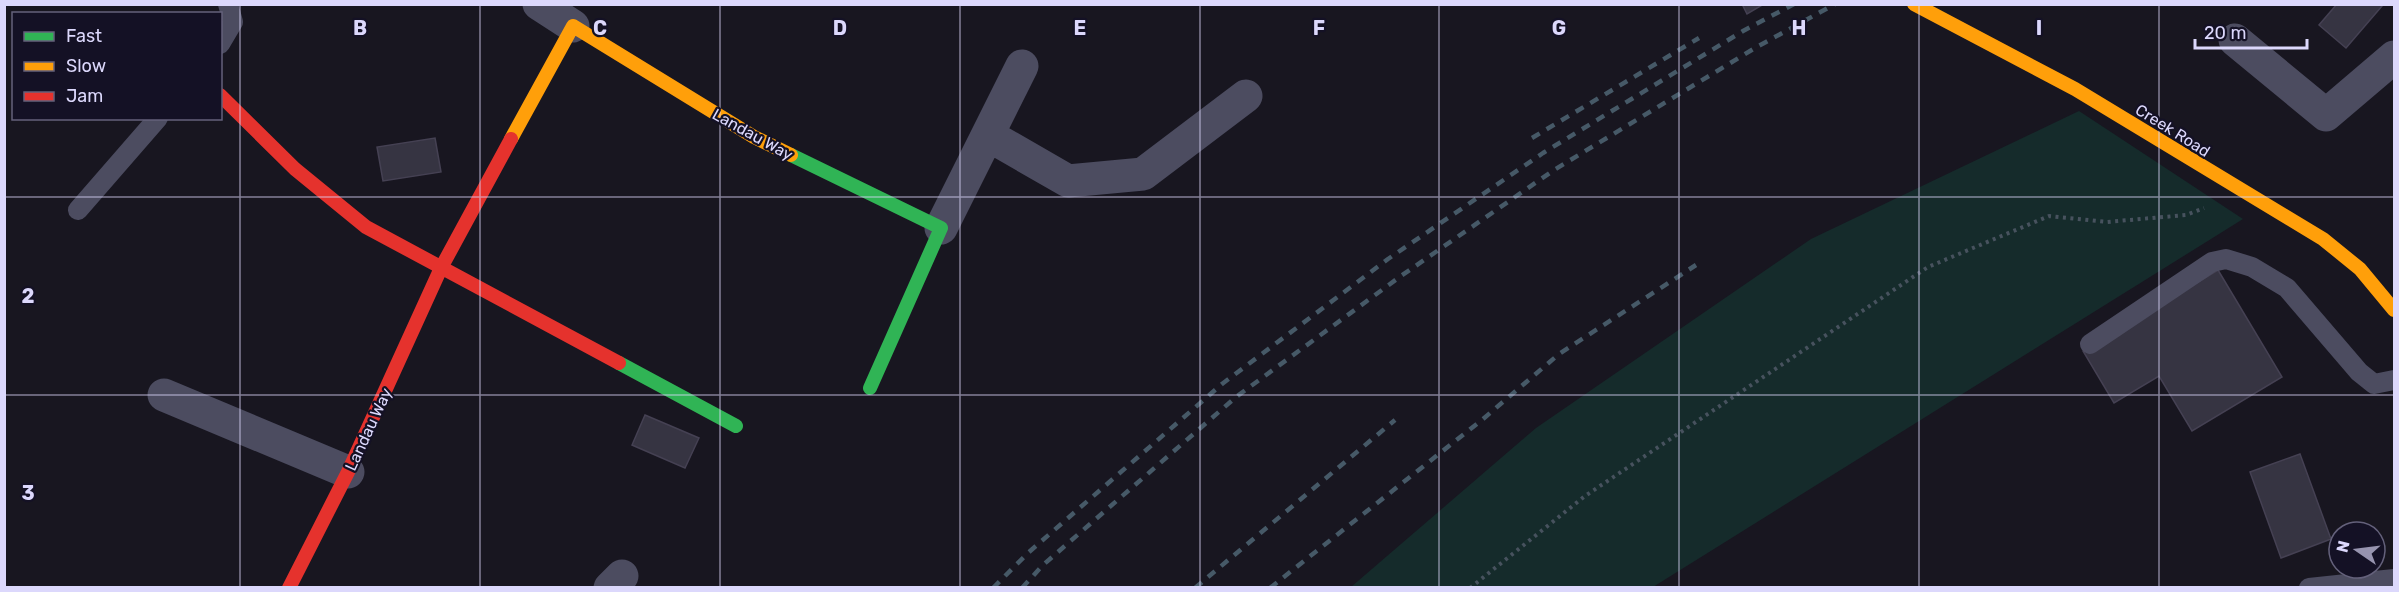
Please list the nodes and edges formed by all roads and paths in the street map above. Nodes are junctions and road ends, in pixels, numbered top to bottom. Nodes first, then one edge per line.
1 (228, 4) edge
2 (539, 4) edge
3 (1914, 4) edge
4 (573, 26) junction
5 (2235, 40) dead end
6 (222, 41) edge
7 (2394, 57) edge
8 (1022, 66) dead end
9 (1246, 96) dead end
10 (222, 97) edge
11 (156, 120) edge
12 (988, 135) junction
13 (2244, 194) junction
14 (78, 210) dead end
15 (941, 228) junction
16 (441, 268) junction
17 (2394, 309) edge
18 (2090, 344) dead end
19 (2394, 380) edge
20 (870, 388) dead end
21 (164, 395) dead end
22 (736, 426) dead end
23 (348, 472) junction
24 (2394, 579) edge
25 (290, 588) edge
26 (1470, 588) edge
27 (2309, 588) edge

1 - 6 lane
2 - 4 street, Landau Way
3 - 13 street, Creek Road
4 - 15 street, Landau Way
4 - 16 street, Landau Way
5 - 7 street
8 - 12 street
9 - 12 street
10 - 16 street
11 - 14 lane
12 - 15 street
13 - 17 street, Creek Road
13 - 26 path
15 - 20 street
16 - 22 street
16 - 23 street, Landau Way
18 - 19 lane
21 - 23 street
23 - 25 street, Landau Way
24 - 27 lane

